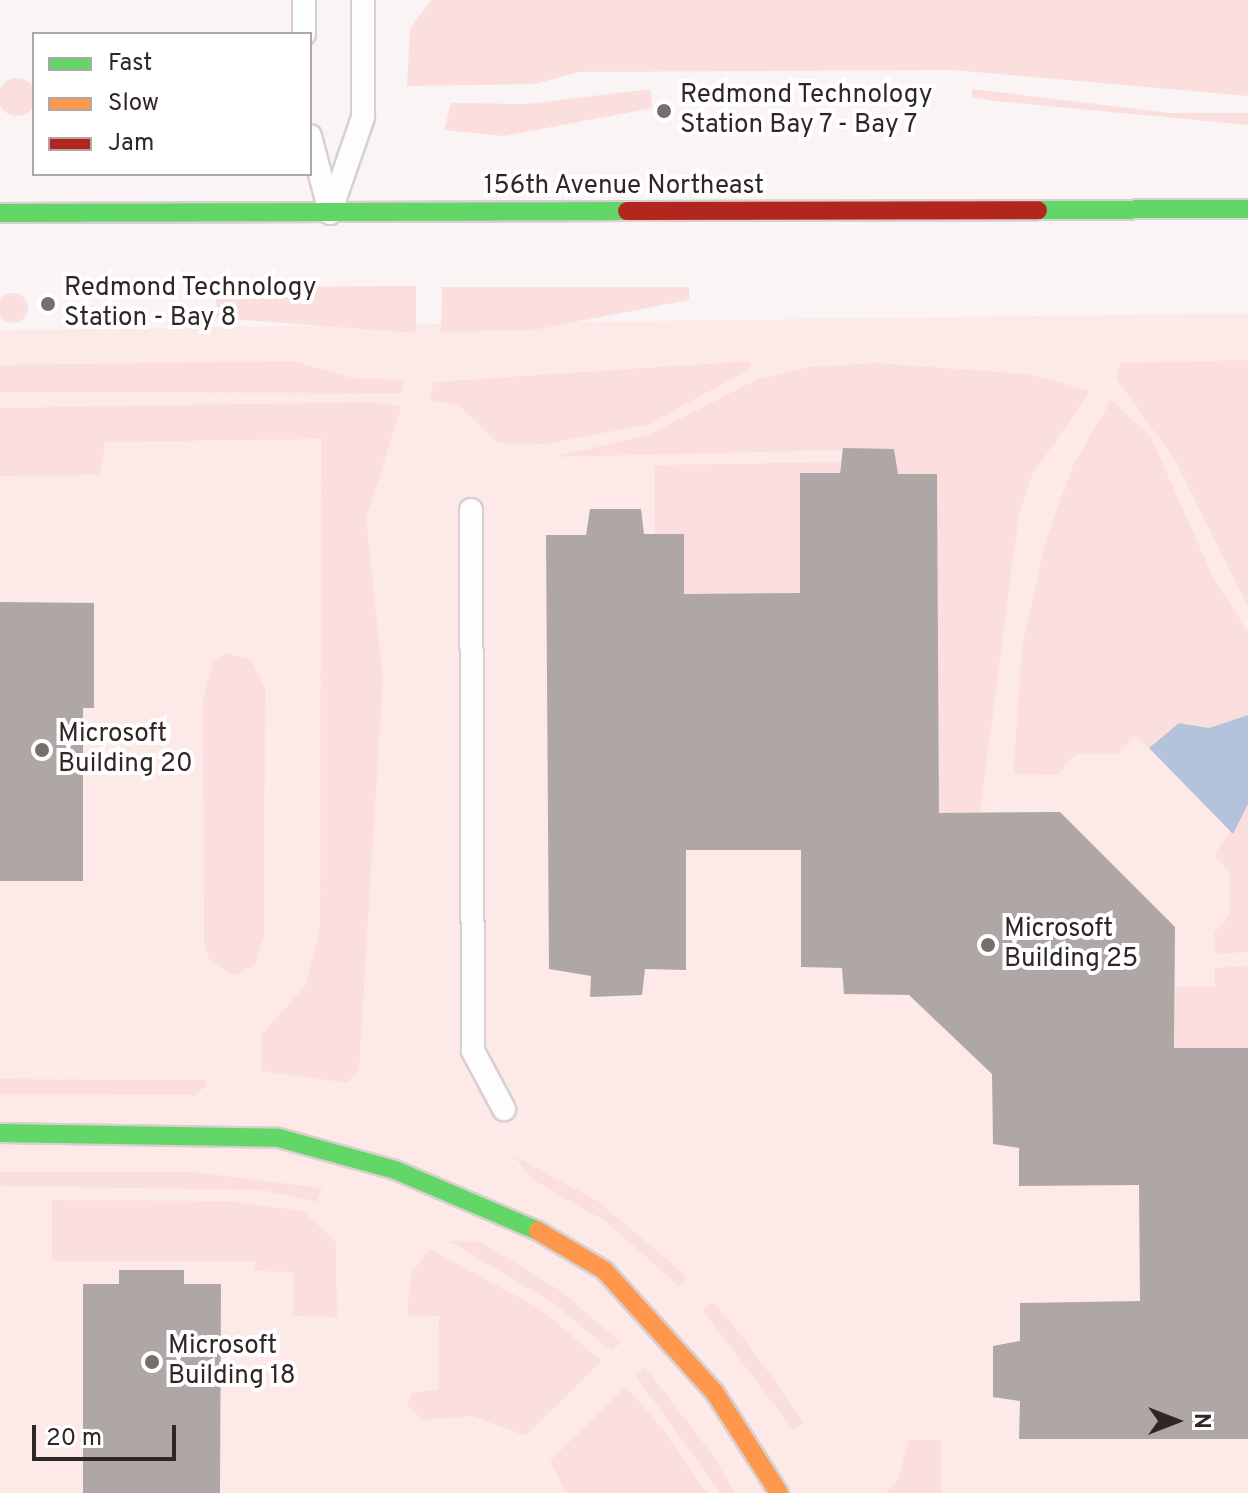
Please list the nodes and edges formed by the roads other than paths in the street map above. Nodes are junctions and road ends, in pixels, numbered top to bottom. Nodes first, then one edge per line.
1 (304, 0) edge
2 (363, 0) edge
3 (304, 32) edge
4 (312, 144) edge
5 (1248, 209) edge
6 (0, 213) edge
7 (330, 213) junction
8 (471, 510) dead end
9 (504, 1109) dead end
10 (0, 1133) edge
11 (779, 1493) edge

1 - 3 lane
2 - 7 lane
4 - 7 lane
5 - 7 main road, 156th Avenue Northeast
6 - 7 main road, 156th Avenue Northeast
8 - 9 lane
10 - 11 main road

